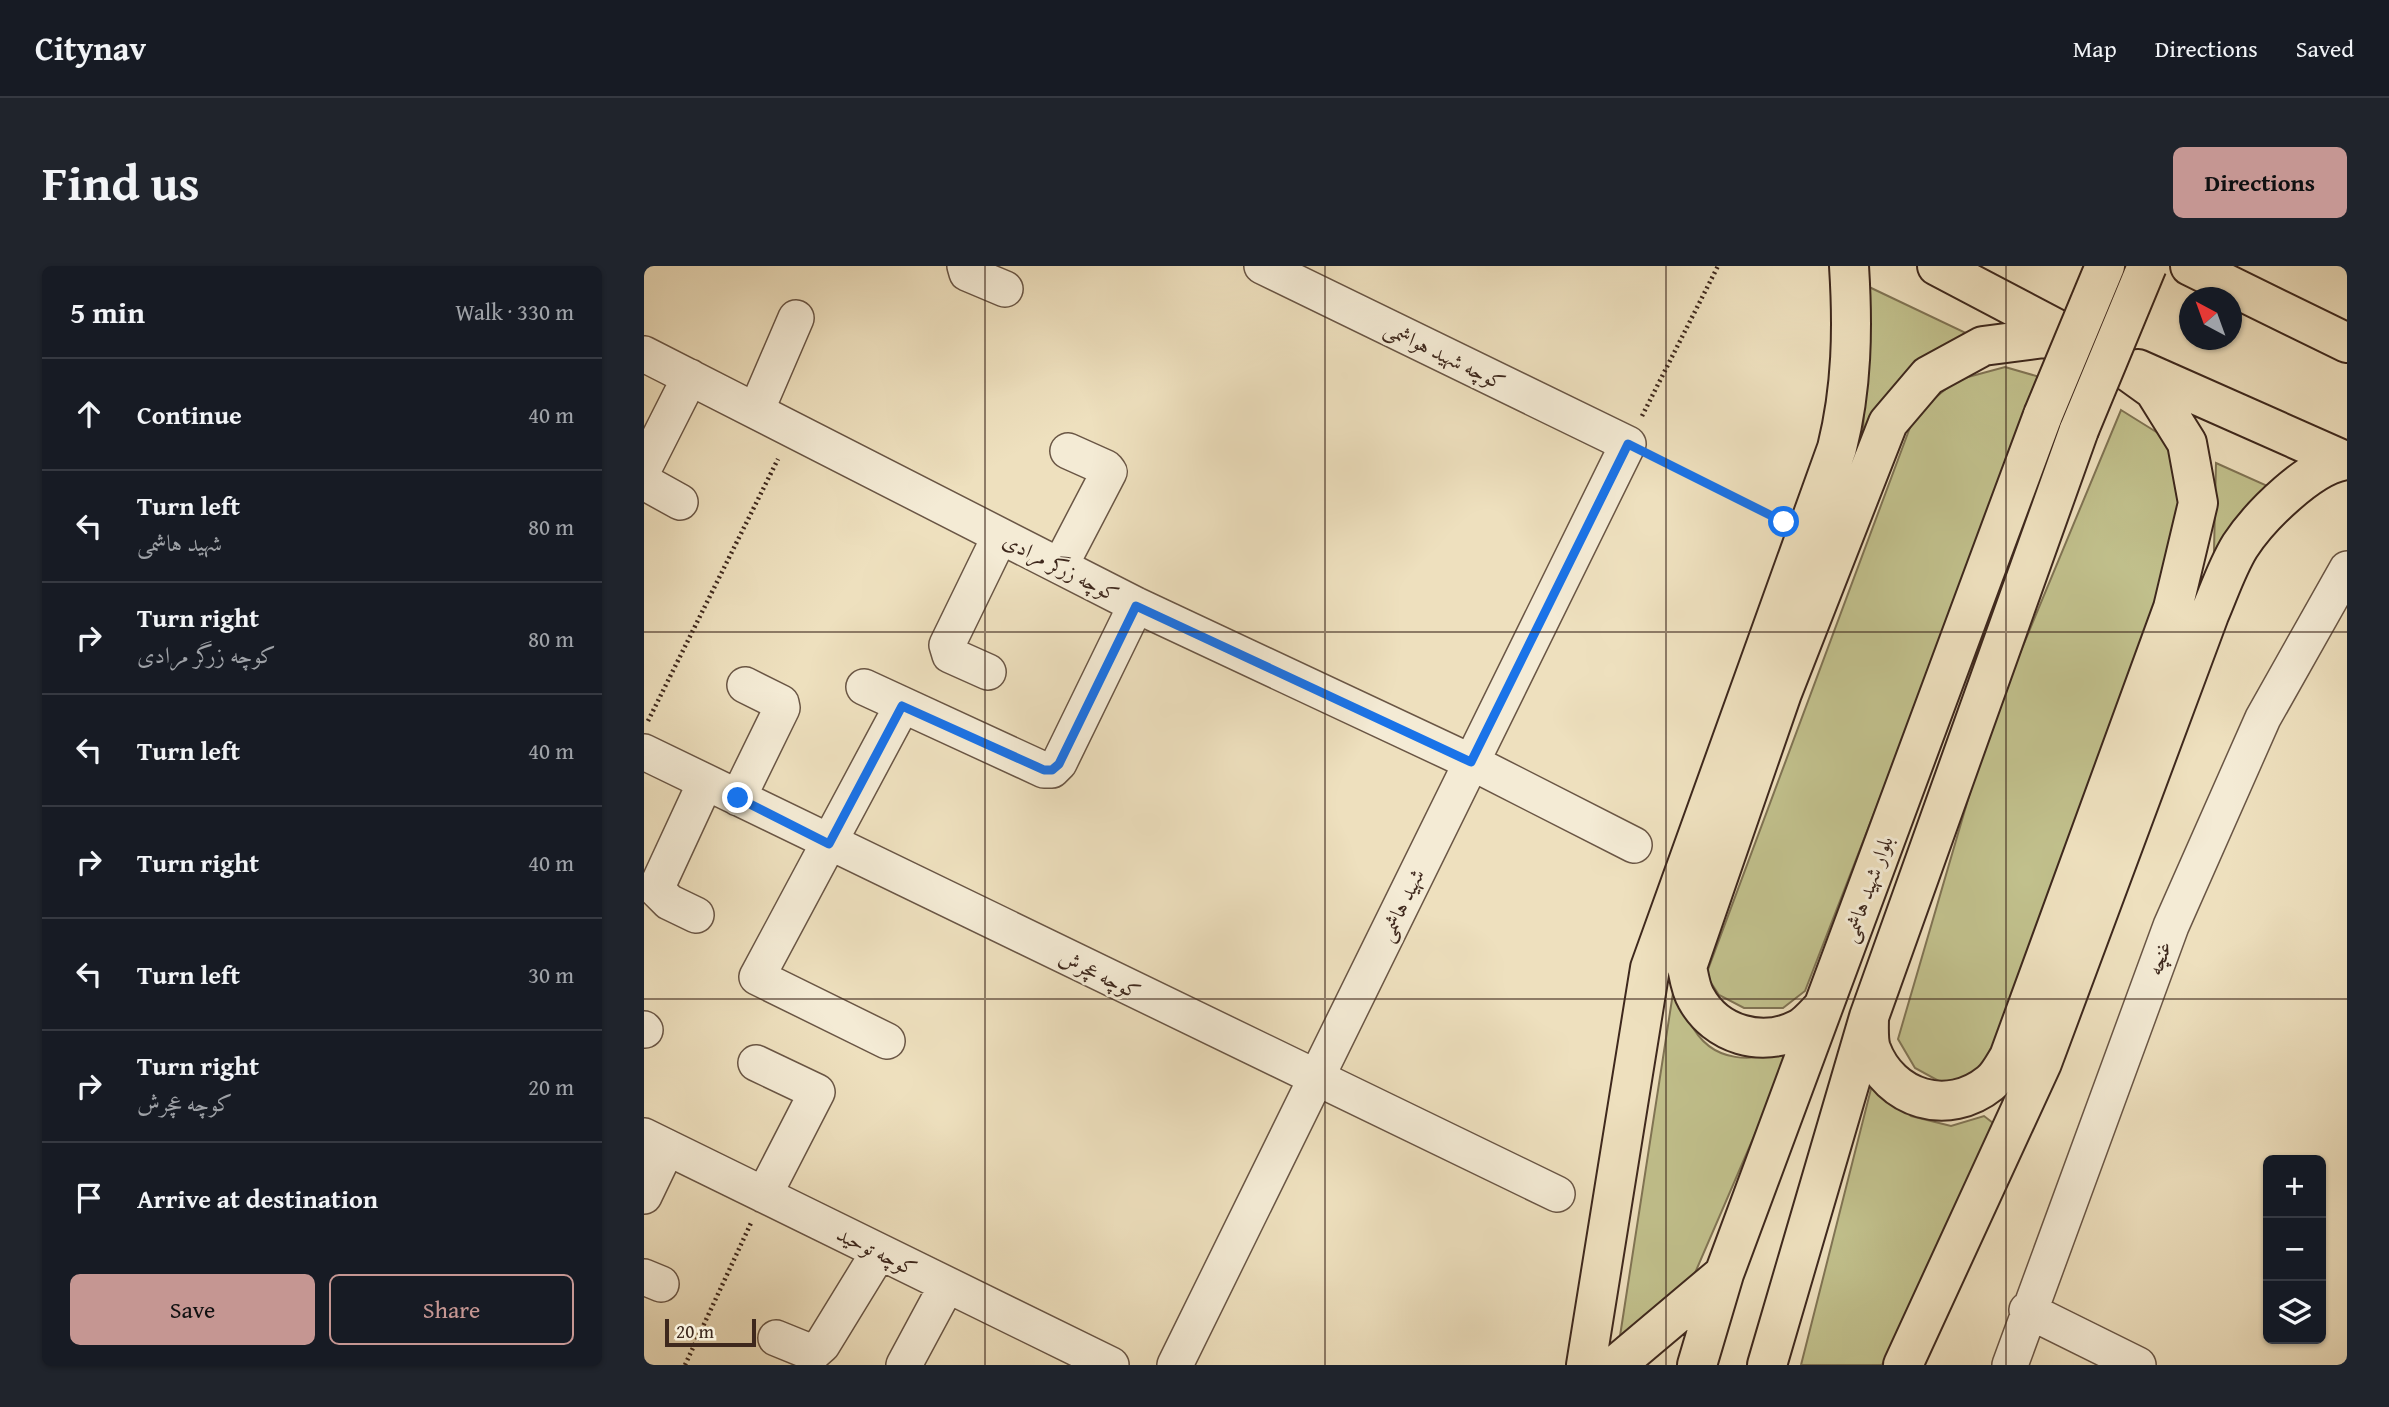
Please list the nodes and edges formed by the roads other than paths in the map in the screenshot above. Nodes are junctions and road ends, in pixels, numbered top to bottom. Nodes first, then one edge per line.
1 (965, 266) edge
2 (1262, 266) edge
3 (1849, 266) edge
4 (1937, 266) edge
5 (2105, 266) edge
6 (2147, 266) edge
7 (2190, 266) edge
8 (1324, 279) edge
9 (1005, 289) dead end
10 (796, 318) dead end
11 (2347, 344) edge
12 (644, 354) edge
13 (2104, 354) junction
14 (690, 377) junction
15 (755, 411) junction
16 (1628, 444) joint
17 (1068, 451) dead end
18 (2345, 460) edge
19 (644, 468) edge
20 (644, 482) edge
21 (680, 502) dead end
22 (1000, 536) junction
23 (1060, 566) junction
24 (2347, 569) edge
25 (1136, 606) junction
26 (988, 672) dead end
27 (745, 685) dead end
28 (864, 687) dead end
29 (902, 706) junction
30 (644, 751) edge
31 (1471, 762) junction
32 (705, 783) junction
33 (738, 798) junction
34 (829, 844) junction
35 (1634, 845) dead end
36 (696, 915) dead end
37 (1823, 1007) junction
38 (1869, 1017) junction
39 (887, 1041) dead end
40 (756, 1063) dead end
41 (1316, 1077) junction
42 (656, 1142) edge
43 (1557, 1194) dead end
44 (764, 1195) junction
45 (644, 1196) edge
46 (879, 1252) junction
47 (1724, 1274) junction
48 (947, 1285) junction
49 (2027, 1310) junction
50 (776, 1338) dead end
51 (904, 1365) edge
52 (1111, 1365) edge
53 (1175, 1365) edge
54 (1586, 1365) edge
55 (1616, 1365) edge
56 (1697, 1365) edge
57 (1767, 1365) edge
58 (1903, 1365) edge
59 (2010, 1365) edge
60 (2138, 1365) edge

1 - 9 street
2 - 8 street, کوچه شهید هواشمی
3 - 54 main road
4 - 13 main road
5 - 37 main road, بلوار شهید هاشمی, bridge
6 - 38 main road, bridge
7 - 11 main road
8 - 16 street, کوچه شهید هواشمی
10 - 15 street
12 - 14 street, کوچه زرگر مرادی
13 - 18 main road
13 - 37 main road
13 - 38 main road
14 - 15 street, کوچه زرگر مرادی
14 - 19 street
15 - 22 street, کوچه زرگر مرادی
16 - 31 street, شهید هاشمی
17 - 23 street
18 - 58 main road
20 - 21 street
22 - 23 street, کوچه زرگر مرادی
22 - 26 street
23 - 25 street, کوچه زرگر مرادی
24 - 49 street, غنچه
25 - 29 street
25 - 31 street, کوچه زرگر مرادی
27 - 33 street
28 - 29 street
29 - 34 street
30 - 32 street, کوچه عچرش
31 - 35 street, کوچه زرگر مرادی
31 - 41 street, شهید هاشمی
32 - 33 street, کوچه عچرش
32 - 36 street
33 - 34 street, کوچه عچرش
34 - 39 street
34 - 41 street, کوچه عچرش
37 - 47 main road, بلوار شهید هاشمی
38 - 57 main road
40 - 44 street
41 - 43 street, کوچه عچرش
41 - 53 street, شهید هاشمی
42 - 44 street, کوچه توحید
42 - 45 street
44 - 46 street, کوچه توحید
46 - 48 street, کوچه توحید
46 - 50 street
47 - 55 main road
47 - 56 main road, بلوار شهید هاشمی
48 - 51 street
48 - 52 street, کوچه توحید
49 - 59 street, غنچه
49 - 60 street

